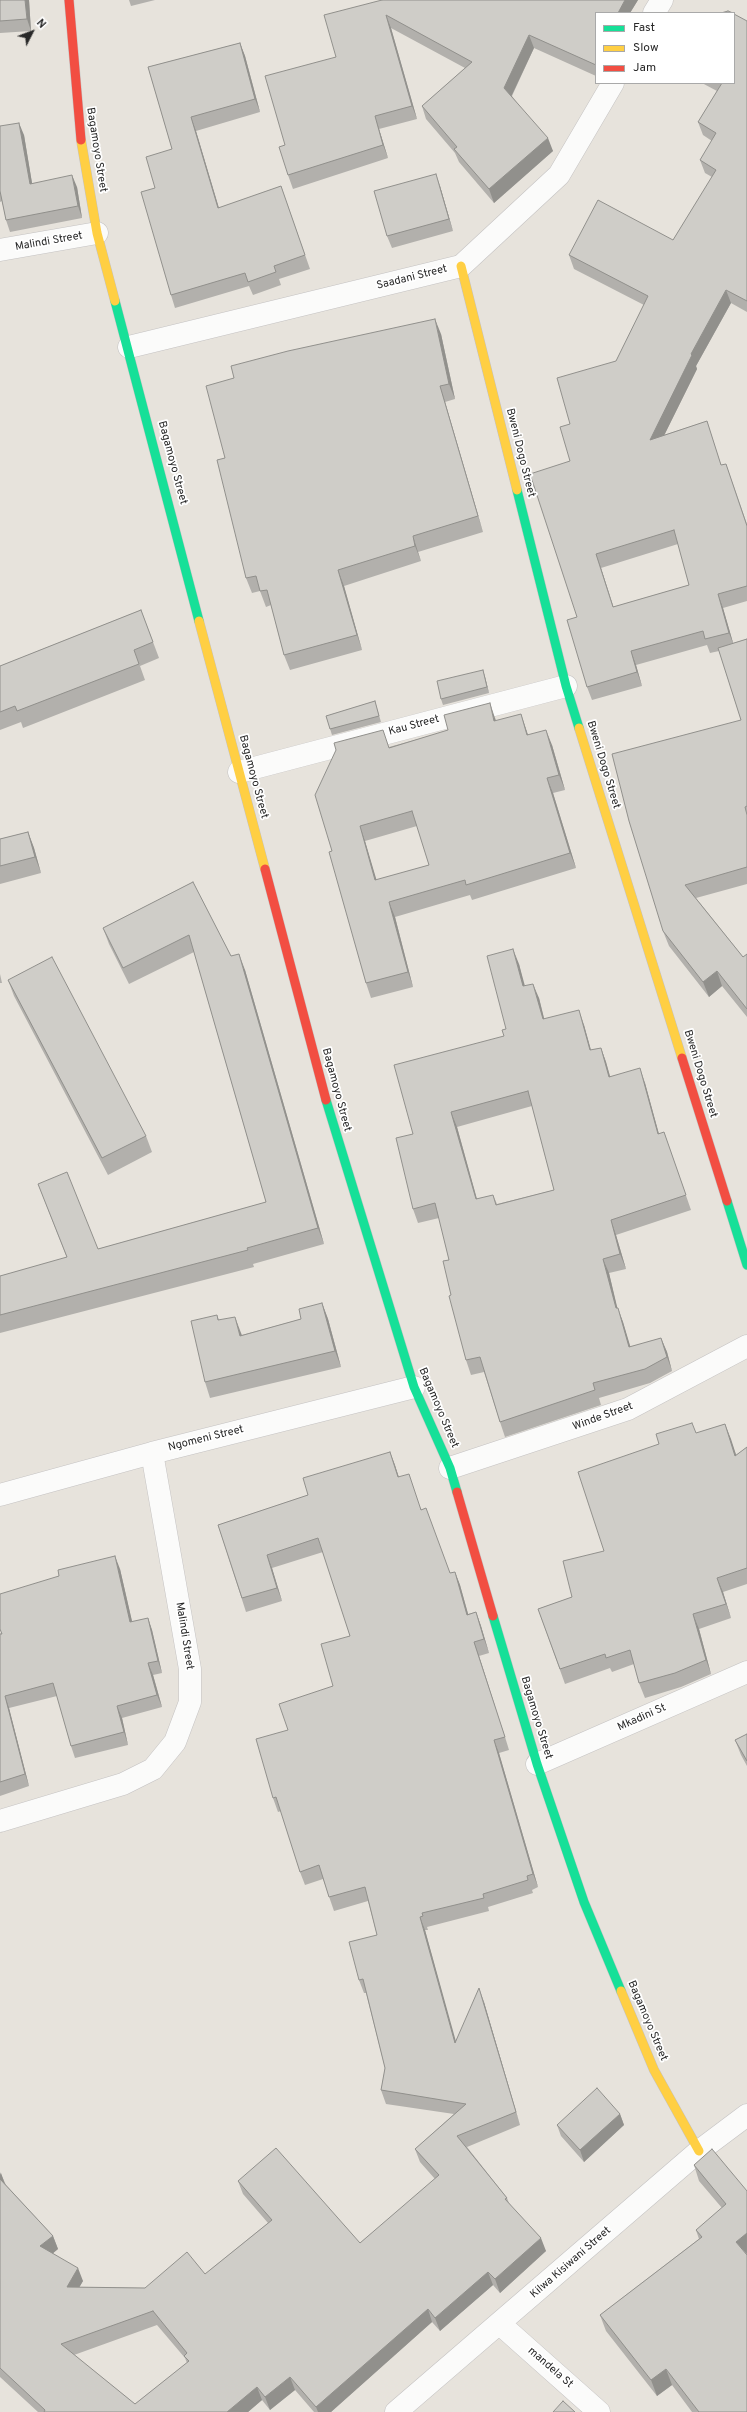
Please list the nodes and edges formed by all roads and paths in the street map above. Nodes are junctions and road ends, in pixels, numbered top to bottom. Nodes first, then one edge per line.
1 (69, 0) edge
2 (662, 0) edge
3 (655, 12) edge
4 (612, 84) edge
5 (97, 233) junction
6 (0, 250) edge
7 (461, 266) junction
8 (129, 347) junction
9 (566, 686) junction
10 (239, 772) junction
11 (747, 1265) edge
12 (747, 1346) edge
13 (414, 1387) junction
14 (152, 1453) junction
15 (450, 1468) junction
16 (0, 1495) edge
17 (747, 1672) edge
18 (537, 1764) junction
19 (0, 1821) edge
20 (747, 2116) edge
21 (699, 2150) junction
22 (500, 2324) junction
23 (396, 2412) edge
24 (599, 2412) edge

1 - 5 street, Bagamoyo Street
2 - 3 street
4 - 7 street, Saadani Street
5 - 6 street, Malindi Street
5 - 8 street, Bagamoyo Street
7 - 8 street, Saadani Street
7 - 9 street, Bweni Dogo Street
8 - 10 street, Bagamoyo Street
9 - 10 street, Kau Street
9 - 11 street, Bweni Dogo Street
10 - 13 street, Bagamoyo Street
12 - 15 street, Winde Street
13 - 14 street, Ngomeni Street
13 - 15 street, Bagamoyo Street
14 - 16 street, Ngomeni Street
14 - 19 street, Malindi Street
15 - 18 street, Bagamoyo Street
17 - 18 street, Mkadini St
18 - 21 street, Bagamoyo Street
20 - 21 street, Kilwa Kisiwani Street
21 - 22 street, Kilwa Kisiwani Street
22 - 23 street, Kilwa Kisiwani Street
22 - 24 street, mandela St

